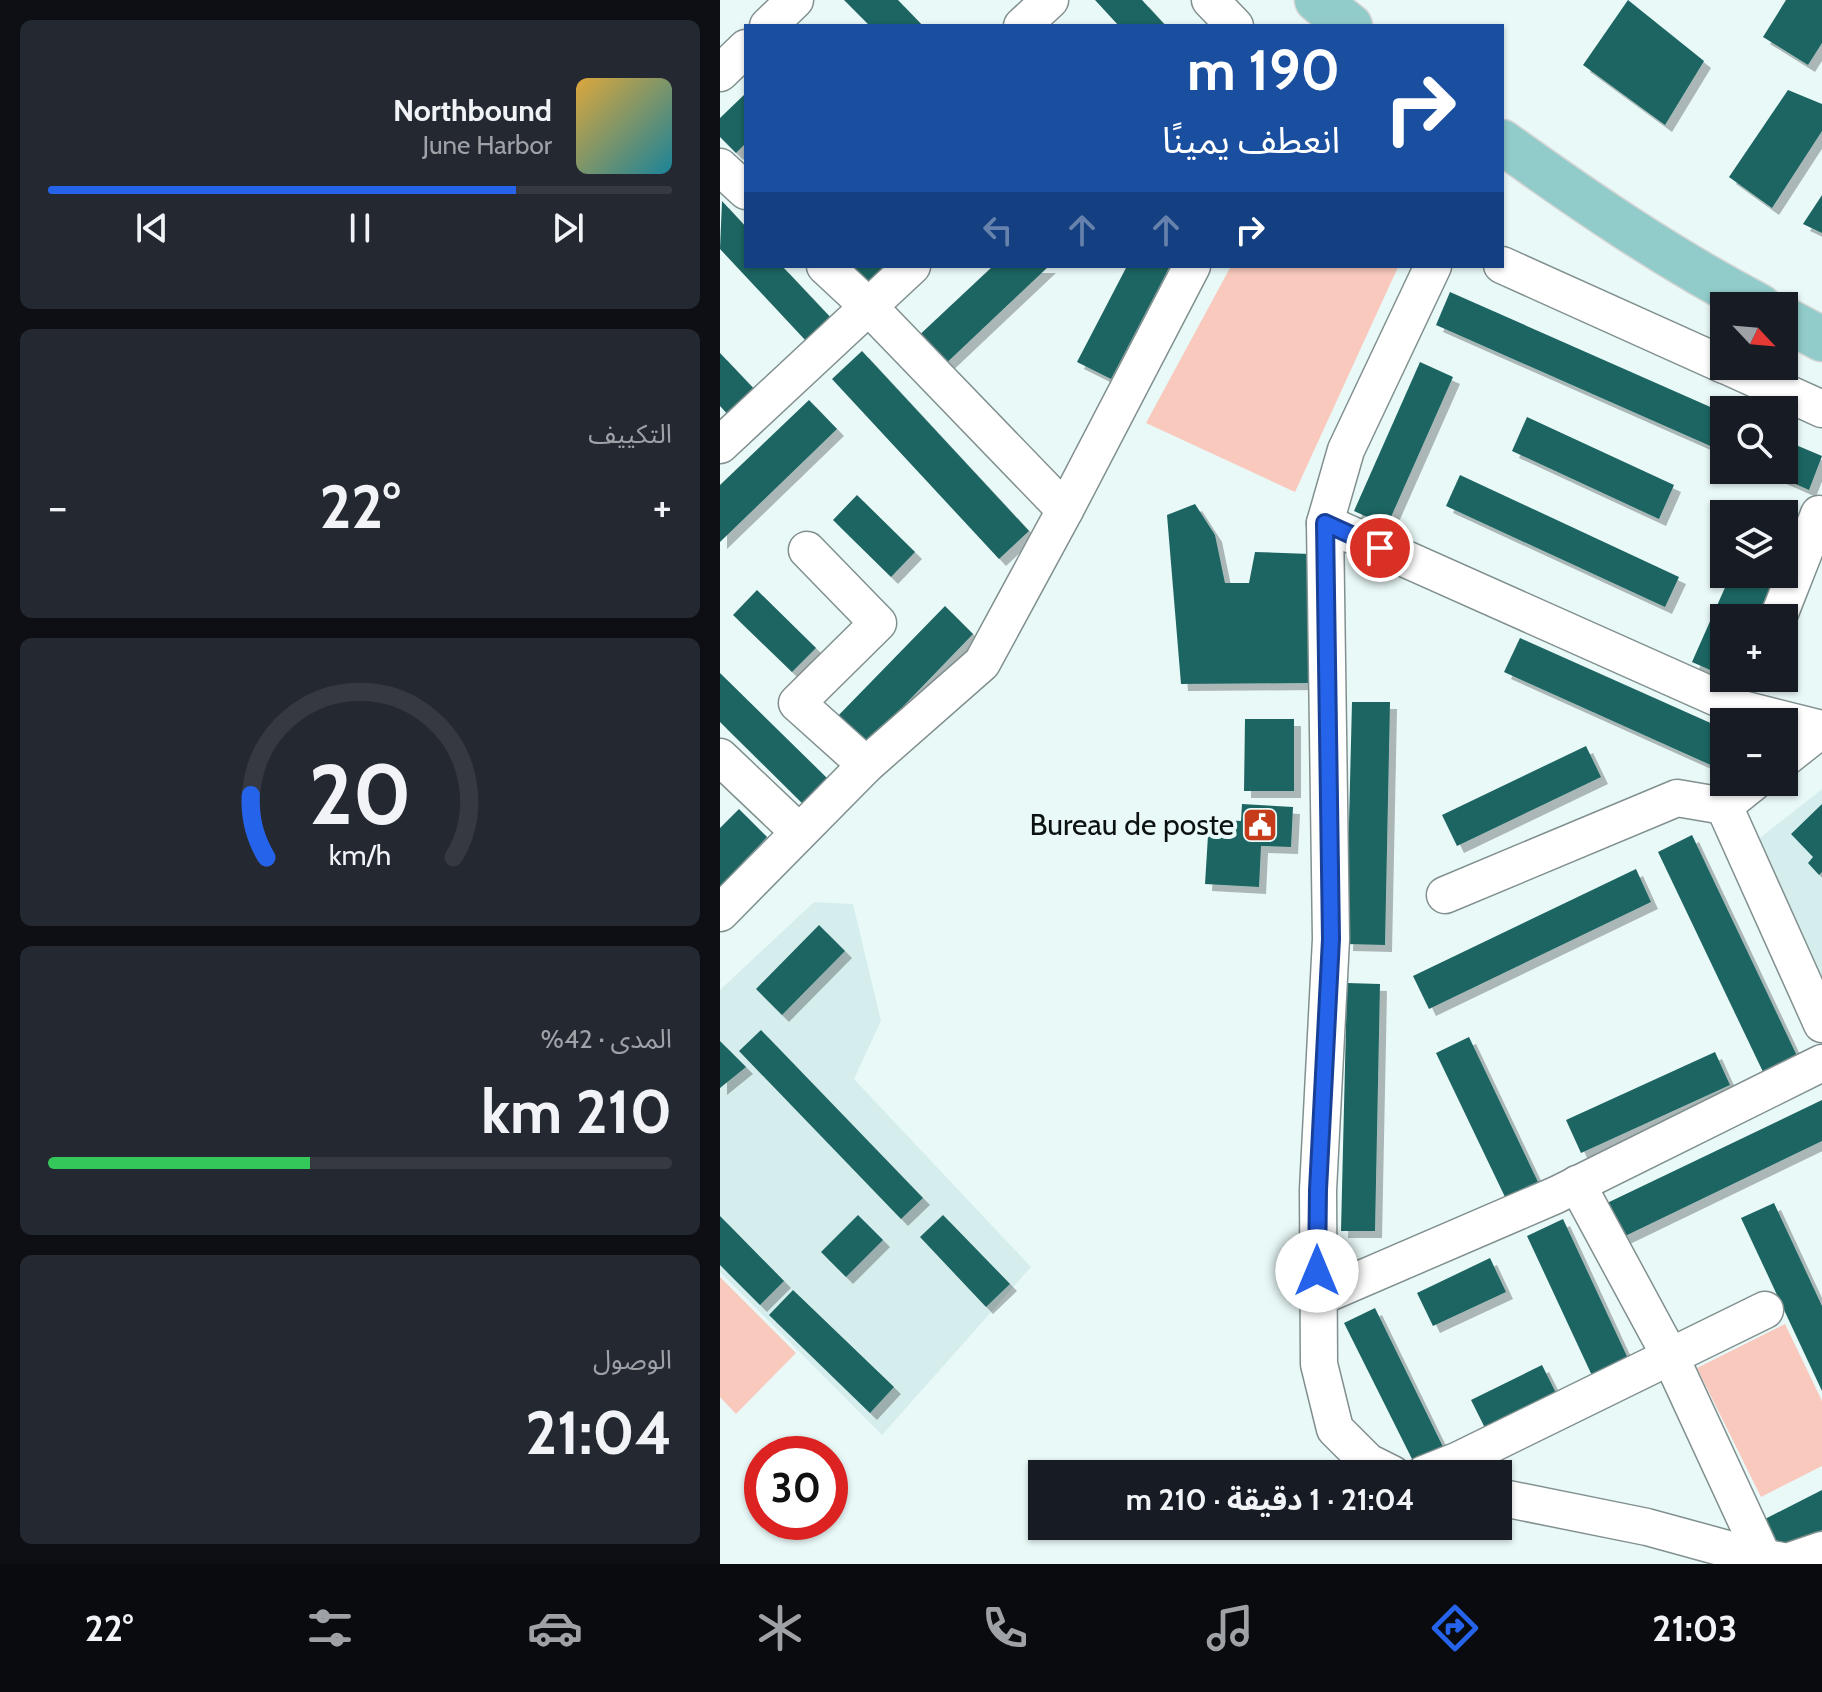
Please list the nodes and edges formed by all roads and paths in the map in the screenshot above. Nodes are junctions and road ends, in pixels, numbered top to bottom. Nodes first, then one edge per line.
1 (795, 0) edge
2 (1050, 0) edge
3 (1210, 0) edge
4 (1317, 0) edge
5 (770, 24) edge
6 (1024, 24) edge
7 (1233, 24) edge
8 (1347, 24) edge
9 (744, 50) edge
10 (720, 73) edge
11 (1504, 143) edge
12 (720, 167) edge
13 (744, 189) edge
14 (1504, 266) edge
15 (827, 268) edge
16 (910, 268) edge
17 (1191, 268) edge
18 (1432, 268) edge
19 (1731, 292) edge
20 (869, 307) junction
21 (1798, 326) edge
22 (1822, 339) edge
23 (1710, 358) edge
24 (1758, 380) edge
25 (1822, 409) edge
26 (720, 445) edge
27 (1065, 510) junction
28 (1821, 513) edge
29 (1325, 523) junction
30 (807, 550) dead end
31 (1784, 604) edge
32 (1748, 693) edge
33 (1822, 729) edge
34 (1798, 748) edge
35 (720, 757) edge
36 (866, 765) junction
37 (1736, 796) edge
38 (1724, 806) junction
39 (799, 832) junction
40 (1445, 895) dead end
41 (720, 913) edge
42 (1822, 1024) edge
43 (1822, 1063) edge
44 (1577, 1184) junction
45 (1317, 1298) junction
46 (1765, 1310) dead end
47 (1670, 1356) junction
48 (1366, 1460) edge
49 (1459, 1460) edge
50 (1512, 1500) edge
51 (1822, 1550) edge
52 (1780, 1561) edge

1 - 5 street
2 - 6 street
3 - 7 street
4 - 8 main road
9 - 10 street
11 - 19 main road
12 - 13 street
14 - 23 street
15 - 20 street
16 - 20 street
17 - 27 street
18 - 29 street
20 - 26 street
20 - 27 street
21 - 22 main road
24 - 25 street
27 - 36 street
28 - 31 street
29 - 32 street
29 - 45 street
30 - 36 street
32 - 33 street
33 - 34 street
35 - 39 street
36 - 39 street
37 - 38 street
38 - 40 street
38 - 42 street
39 - 41 street
43 - 44 street
44 - 45 street
44 - 47 street
45 - 48 street
46 - 47 street
47 - 49 street
47 - 52 street
50 - 52 street
51 - 52 street

